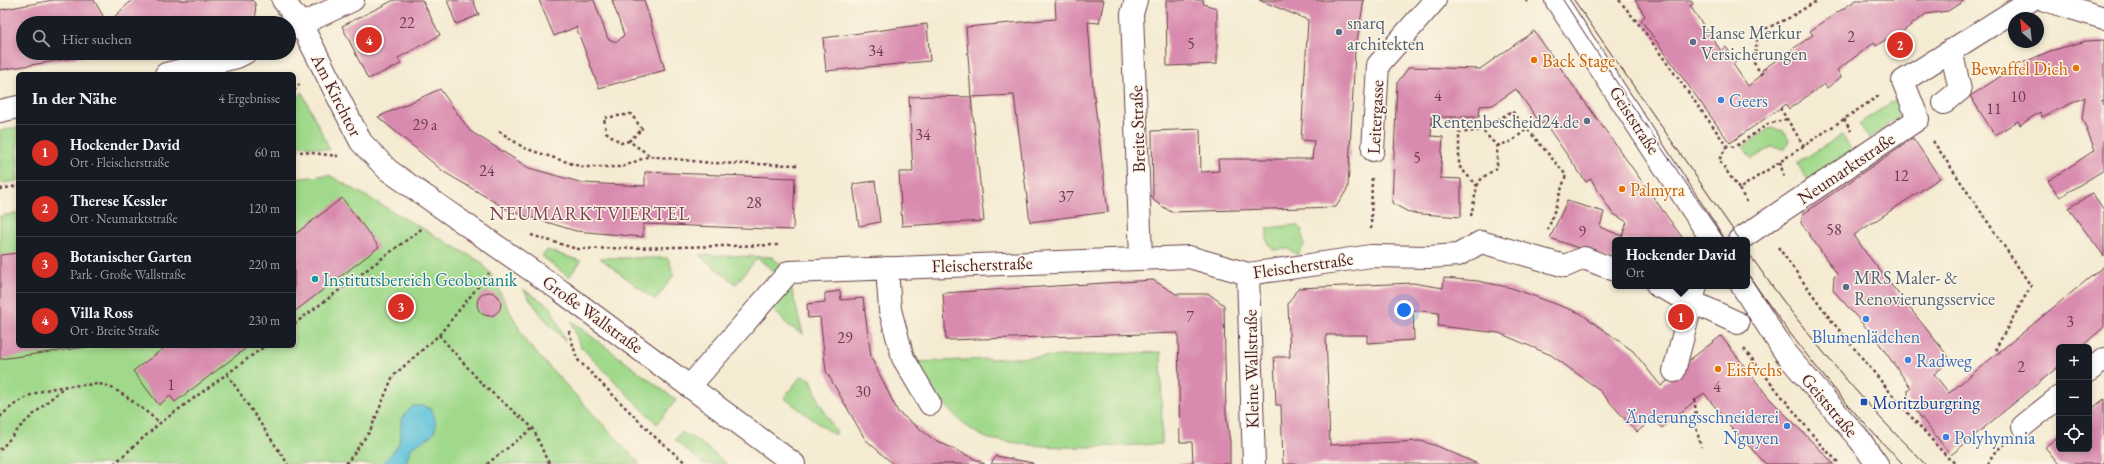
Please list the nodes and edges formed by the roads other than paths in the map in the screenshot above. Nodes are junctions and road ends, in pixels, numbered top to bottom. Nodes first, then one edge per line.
1 (284, 0) edge
2 (353, 0) edge
3 (1136, 0) edge
4 (1435, 0) edge
5 (1556, 0) edge
6 (2031, 0) edge
7 (2045, 0) edge
8 (291, 16) edge
9 (2104, 18) edge
10 (296, 27) edge
11 (296, 29) edge
12 (1951, 50) junction
13 (224, 60) edge
14 (174, 72) edge
15 (1944, 103) dead end
16 (16, 107) edge
17 (0, 111) edge
18 (1373, 150) road end
19 (388, 170) joint
20 (1710, 237) edge
21 (1744, 237) edge
22 (1141, 258) junction
23 (887, 268) junction
24 (1612, 269) edge
25 (1248, 274) junction
26 (1670, 289) edge
27 (1744, 289) edge
28 (1694, 294) edge
29 (1738, 323) road end
30 (2104, 359) edge
31 (2092, 369) edge
32 (1674, 371) dead end
33 (690, 386) junction
34 (2056, 399) edge
35 (930, 404) dead end
36 (2023, 426) dead end
37 (1253, 457) edge
38 (794, 464) edge
39 (1877, 464) edge

1 - 8 street, Am Kirchtor
2 - 10 street
3 - 22 street, Breite Straße
4 - 18 street, Leitergasse
5 - 20 street, Geiststraße
6 - 12 street
7 - 9 street
11 - 19 street, Am Kirchtor
12 - 15 street
12 - 21 street, Neumarktstraße
13 - 14 street
16 - 17 street
19 - 33 street, Große Wallstraße
22 - 23 street, Fleischerstraße
22 - 25 street, Fleischerstraße
23 - 33 street, Fleischerstraße
23 - 35 street
24 - 25 street, Fleischerstraße
25 - 37 street, Kleine Wallstraße
26 - 28 street
27 - 39 street, Geiststraße
28 - 29 street
28 - 32 street
30 - 31 street
33 - 38 street, Große Wallstraße
34 - 36 street

